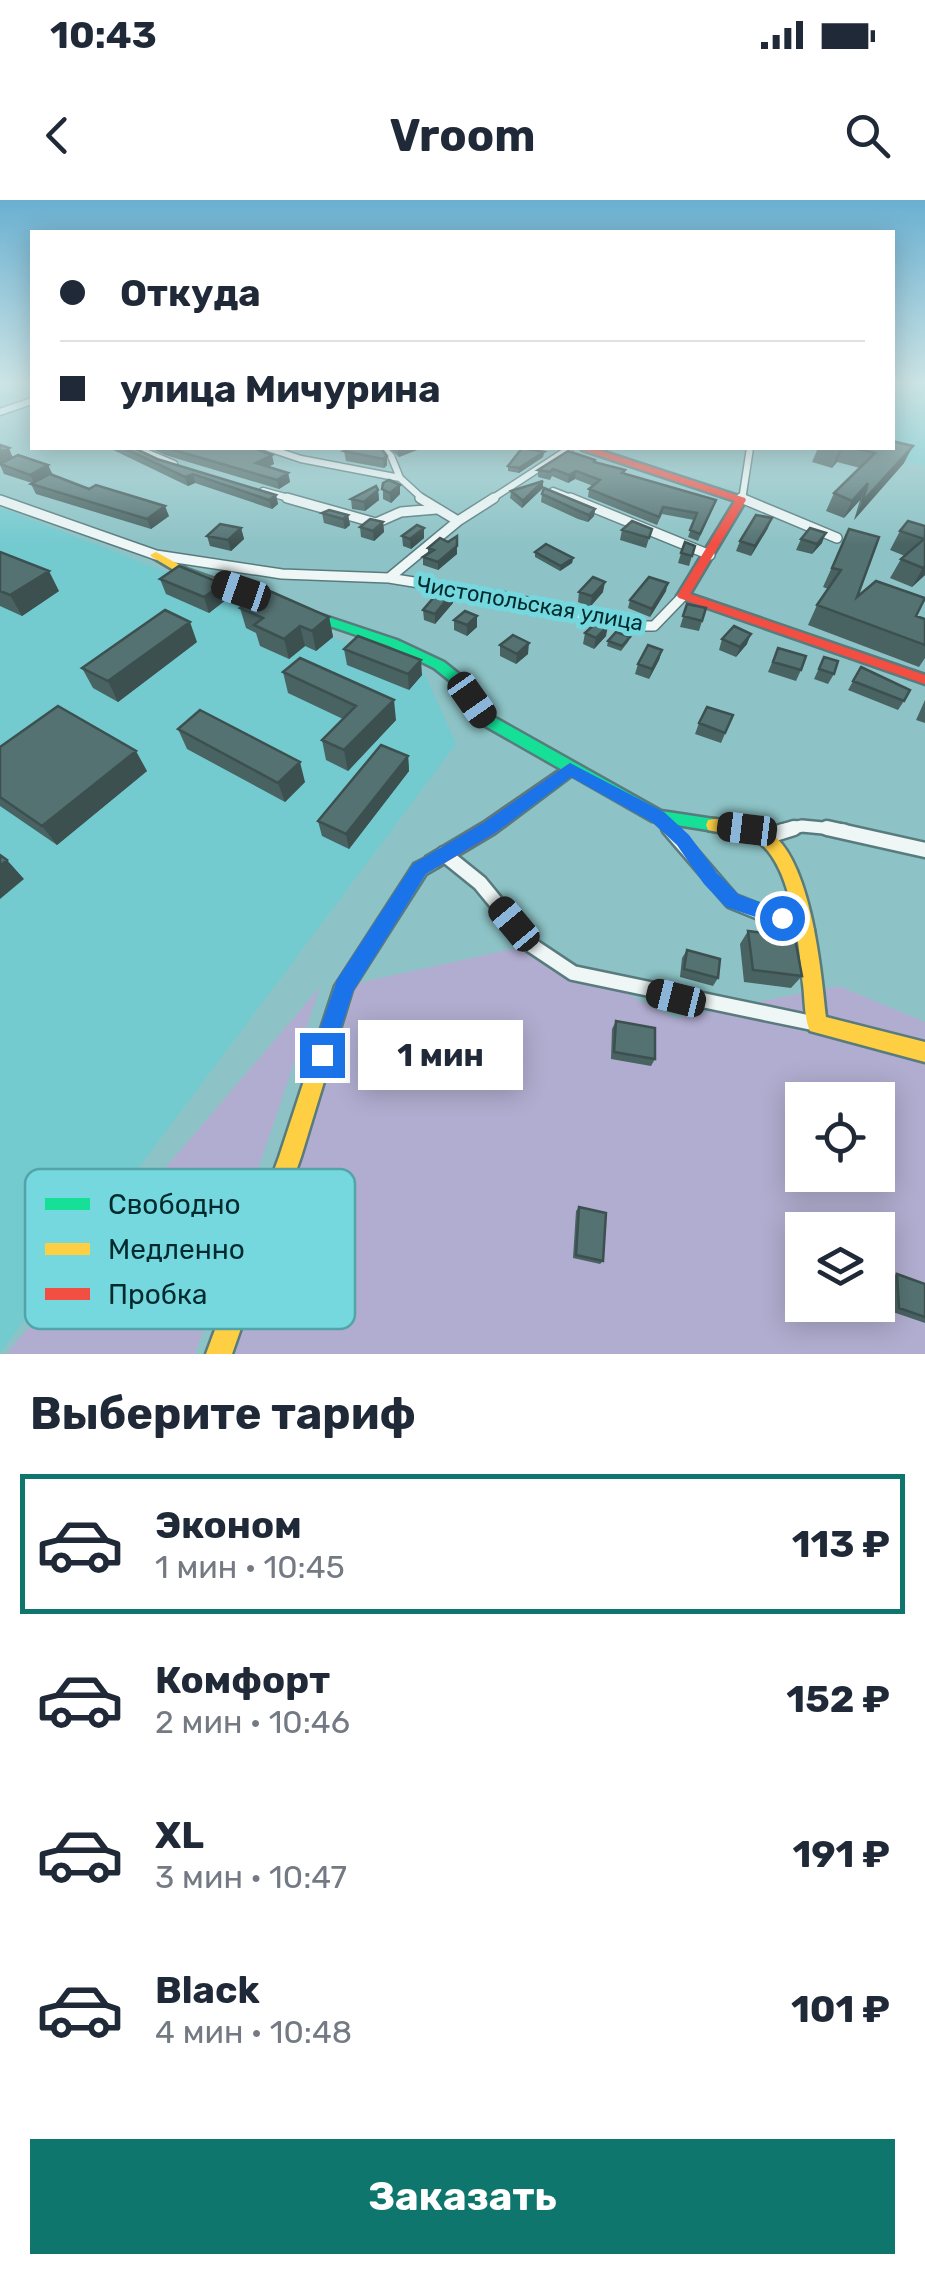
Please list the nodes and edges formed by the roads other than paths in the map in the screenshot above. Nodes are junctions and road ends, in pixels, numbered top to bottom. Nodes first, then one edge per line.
1 (141, 450) edge
2 (274, 450) edge
3 (385, 450) edge
4 (567, 450) edge
5 (591, 450) edge
6 (750, 450) edge
7 (181, 466) edge
8 (400, 478) junction
9 (257, 490) edge
10 (553, 492) edge
11 (0, 500) edge
12 (741, 500) junction
13 (436, 509) junction
14 (458, 521) junction
15 (836, 538) dead end
16 (156, 555) junction
17 (710, 555) junction
18 (389, 578) junction
19 (683, 596) junction
20 (288, 607) edge
21 (305, 613) edge
22 (925, 680) edge
23 (570, 770) junction
24 (658, 817) junction
25 (765, 836) junction
26 (925, 850) edge
27 (444, 854) junction
28 (807, 931) junction
29 (817, 1024) junction
30 (925, 1052) edge
31 (286, 1169) edge
32 (228, 1329) edge
33 (219, 1354) edge

1 - 7 street
2 - 8 street
3 - 8 street
4 - 14 street
5 - 12 street
6 - 12 street
8 - 13 street
9 - 13 street
10 - 17 street
11 - 16 street, Чистопольская улица
12 - 15 street
12 - 17 street
13 - 14 street
14 - 18 street
16 - 18 street, Чистопольская улица
16 - 20 street
17 - 19 street
18 - 19 street, Чистопольская улица
19 - 22 street
21 - 23 street
23 - 24 street
23 - 27 street
24 - 25 street
24 - 28 street
25 - 26 street
25 - 28 street
27 - 29 street
27 - 31 street
28 - 29 street
29 - 30 street
32 - 33 street

